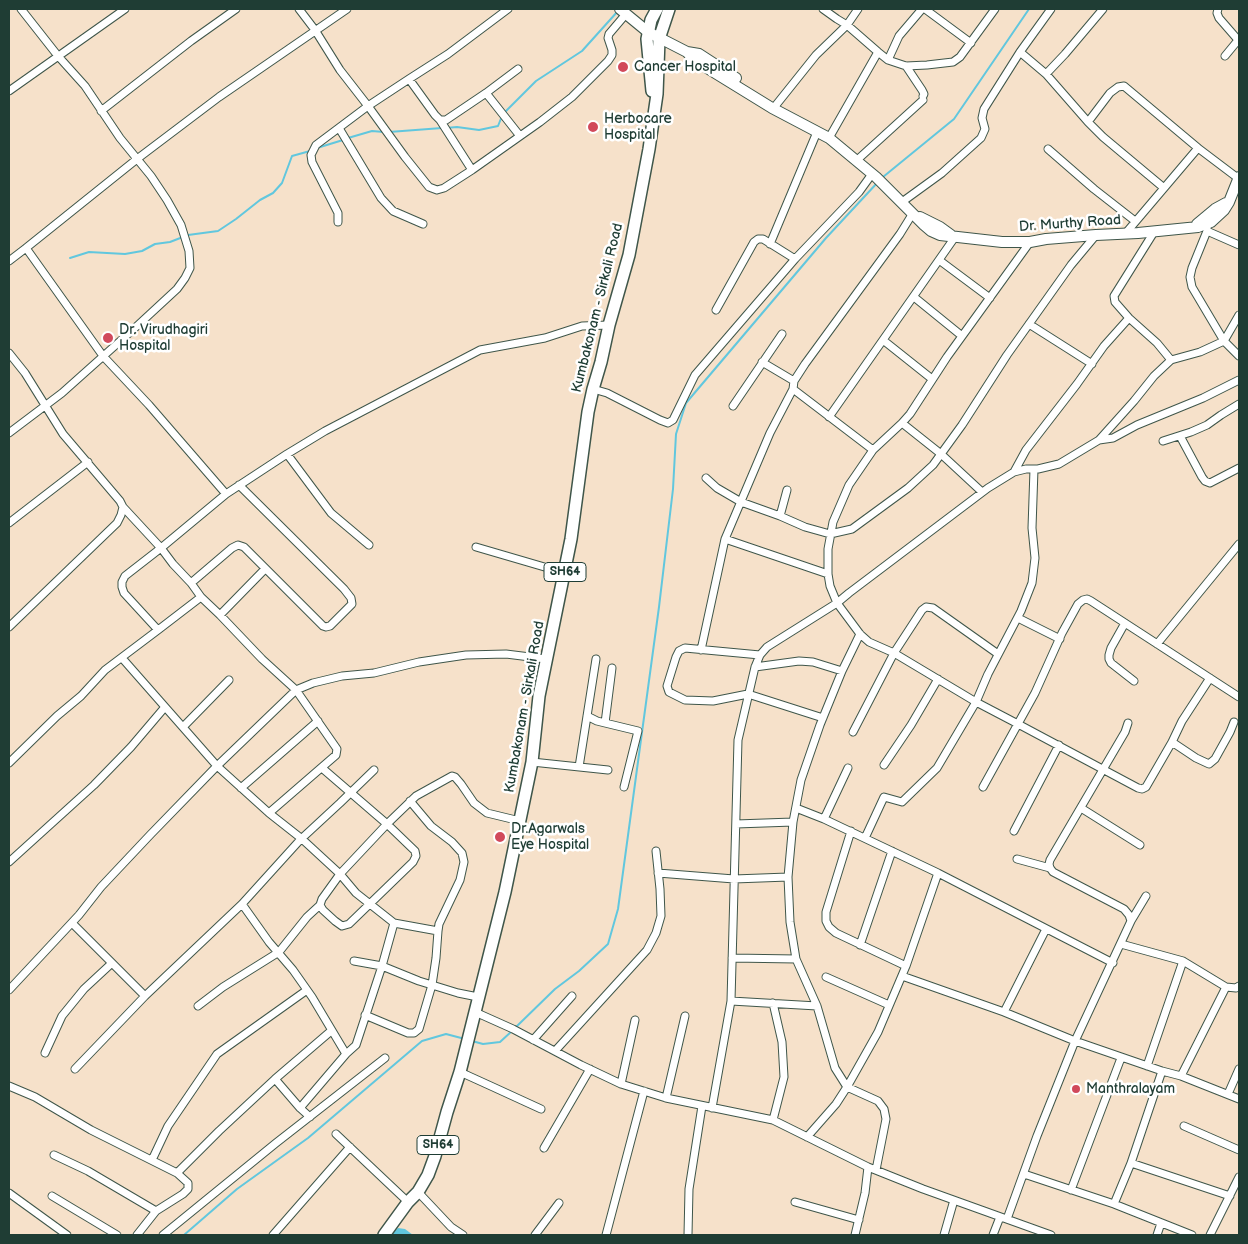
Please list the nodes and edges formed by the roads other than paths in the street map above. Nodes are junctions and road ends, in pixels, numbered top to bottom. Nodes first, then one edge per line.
1 (21, 9) edge
2 (125, 9) edge
3 (236, 9) edge
4 (299, 9) edge
5 (347, 9) edge
6 (508, 9) edge
7 (657, 9) edge
8 (669, 9) edge
9 (823, 9) edge
10 (858, 9) edge
11 (924, 9) edge
12 (995, 9) edge
13 (1051, 9) edge
14 (1103, 9) edge
15 (1218, 9) edge
16 (623, 11) edge
17 (847, 25) junction
18 (315, 30) junction
19 (648, 32) junction
20 (659, 39) junction
21 (1239, 40) edge
22 (971, 43) junction
23 (687, 52) junction
24 (878, 52) junction
25 (1020, 52) junction
26 (58, 56) junction
27 (1225, 56) dead end
28 (888, 60) junction
29 (906, 66) junction
30 (518, 69) dead end
31 (1046, 74) junction
32 (409, 79) junction
33 (9, 92) edge
34 (486, 93) junction
35 (776, 105) junction
36 (368, 106) junction
37 (655, 107) junction
38 (101, 112) junction
39 (440, 120) junction
40 (799, 122) junction
41 (1088, 122) junction
42 (339, 128) junction
43 (817, 132) junction
44 (520, 136) junction
45 (829, 138) junction
46 (1198, 148) junction
47 (1048, 149) dead end
48 (137, 158) junction
49 (856, 161) junction
50 (472, 170) junction
51 (874, 175) junction
52 (1239, 178) edge
53 (1164, 188) junction
54 (902, 202) junction
55 (1229, 202) junction
56 (914, 214) junction
57 (1135, 221) junction
58 (338, 222) dead end
59 (423, 224) dead end
60 (1207, 227) junction
61 (1191, 228) junction
62 (1154, 232) junction
63 (1125, 234) junction
64 (1096, 235) junction
65 (954, 237) junction
66 (1030, 242) junction
67 (770, 244) junction
68 (1239, 245) edge
69 (26, 248) junction
70 (795, 259) junction
71 (939, 260) junction
72 (9, 261) edge
73 (914, 297) junction
74 (990, 298) junction
75 (716, 310) dead end
76 (1239, 315) edge
77 (1128, 318) junction
78 (1029, 324) junction
79 (609, 325) junction
80 (782, 334) dead end
81 (962, 336) junction
82 (883, 340) junction
83 (1224, 341) junction
84 (9, 354) edge
85 (103, 356) junction
86 (1239, 356) edge
87 (1171, 360) junction
88 (762, 362) junction
89 (1092, 364) junction
90 (932, 380) junction
91 (1239, 380) edge
92 (794, 381) junction
93 (593, 389) junction
94 (793, 389) junction
95 (1239, 404) edge
96 (46, 405) junction
97 (733, 406) dead end
98 (829, 417) junction
99 (902, 423) junction
100 (9, 433) edge
101 (1180, 436) junction
102 (1099, 440) junction
103 (1163, 441) dead end
104 (873, 450) junction
105 (287, 454) junction
106 (941, 454) junction
107 (88, 462) junction
108 (1239, 468) edge
109 (1034, 469) junction
110 (1014, 472) junction
111 (706, 478) dead end
112 (239, 485) junction
113 (787, 490) dead end
114 (982, 492) junction
115 (226, 494) junction
116 (741, 502) junction
117 (123, 507) junction
118 (780, 516) junction
119 (9, 523) edge
120 (830, 534) junction
121 (725, 539) junction
122 (1239, 544) edge
123 (369, 545) dead end
124 (476, 547) dead end
125 (161, 548) junction
126 (265, 569) junction
127 (565, 573) junction
128 (828, 574) junction
129 (191, 583) junction
130 (201, 597) junction
131 (837, 603) junction
132 (220, 615) junction
133 (1018, 618) junction
134 (1125, 623) junction
135 (9, 627) edge
136 (158, 630) junction
137 (860, 634) junction
138 (1060, 639) junction
139 (1157, 644) junction
140 (701, 650) junction
141 (894, 654) junction
142 (998, 654) junction
143 (760, 655) junction
144 (122, 658) junction
145 (546, 659) junction
146 (596, 659) dead end
147 (755, 667) junction
148 (612, 668) dead end
149 (842, 671) junction
150 (1210, 678) junction
151 (938, 679) junction
152 (229, 680) dead end
153 (1134, 681) dead end
154 (296, 690) junction
155 (748, 694) junction
156 (1239, 697) edge
157 (976, 702) junction
158 (165, 707) junction
159 (587, 716) junction
160 (823, 718) junction
161 (318, 721) junction
162 (605, 722) junction
163 (1234, 722) dead end
164 (1128, 723) dead end
165 (1018, 724) junction
166 (183, 727) junction
167 (853, 732) dead end
168 (1172, 742) junction
169 (1058, 745) junction
170 (532, 762) junction
171 (9, 763) edge
172 (884, 764) dead end
173 (217, 766) junction
174 (579, 767) junction
175 (322, 768) junction
176 (848, 768) dead end
177 (1103, 769) junction
178 (374, 770) dead end
179 (608, 770) dead end
180 (624, 787) dead end
181 (983, 787) dead end
182 (241, 788) junction
183 (351, 793) junction
184 (410, 801) junction
185 (796, 808) junction
186 (1081, 808) junction
187 (269, 813) junction
188 (824, 819) junction
189 (520, 821) junction
190 (793, 822) junction
191 (387, 824) junction
192 (736, 824) junction
193 (851, 831) junction
194 (1014, 831) dead end
195 (302, 838) junction
196 (865, 838) junction
197 (1140, 845) dead end
198 (656, 851) dead end
199 (892, 851) junction
200 (1017, 859) dead end
201 (9, 862) edge
202 (1050, 868) junction
203 (658, 873) junction
204 (340, 874) junction
205 (938, 874) junction
206 (788, 876) junction
207 (734, 879) junction
208 (1146, 896) dead end
209 (242, 904) junction
210 (370, 904) junction
211 (320, 905) junction
212 (1132, 921) junction
213 (72, 923) junction
214 (394, 923) junction
215 (1046, 929) junction
216 (438, 932) junction
217 (1121, 944) junction
218 (860, 945) junction
219 (279, 952) junction
220 (732, 958) junction
221 (796, 959) junction
222 (354, 961) dead end
223 (1183, 961) junction
224 (112, 963) junction
225 (1113, 963) junction
226 (382, 966) junction
227 (906, 966) junction
228 (902, 976) junction
229 (826, 977) dead end
230 (432, 985) junction
231 (1239, 986) edge
232 (1226, 988) junction
233 (9, 990) edge
234 (307, 990) junction
235 (145, 996) junction
236 (572, 996) dead end
237 (478, 997) junction
238 (731, 1001) junction
239 (773, 1003) junction
240 (198, 1006) dead end
241 (817, 1006) junction
242 (889, 1006) junction
243 (475, 1012) junction
244 (1004, 1012) junction
245 (365, 1015) junction
246 (685, 1016) dead end
247 (635, 1020) dead end
248 (331, 1030) junction
249 (533, 1040) junction
250 (1075, 1041) junction
251 (555, 1051) junction
252 (45, 1053) dead end
253 (346, 1054) junction
254 (385, 1058) dead end
255 (1121, 1058) junction
256 (1146, 1066) junction
257 (75, 1069) dead end
258 (590, 1069) junction
259 (1239, 1069) edge
260 (1162, 1071) junction
261 (460, 1072) junction
262 (1181, 1076) junction
263 (275, 1079) junction
264 (621, 1084) junction
265 (9, 1086) edge
266 (847, 1088) junction
267 (644, 1092) junction
268 (1228, 1094) junction
269 (666, 1098) junction
270 (1239, 1099) edge
271 (702, 1106) junction
272 (300, 1108) junction
273 (712, 1108) junction
274 (541, 1109) dead end
275 (310, 1117) junction
276 (773, 1120) junction
277 (1184, 1126) dead end
278 (336, 1134) dead end
279 (807, 1137) junction
280 (350, 1147) junction
281 (544, 1148) dead end
282 (1239, 1150) edge
283 (54, 1155) dead end
284 (152, 1160) junction
285 (1131, 1163) junction
286 (868, 1168) junction
287 (876, 1170) junction
288 (177, 1173) junction
289 (1024, 1174) junction
290 (1239, 1177) edge
291 (1070, 1190) junction
292 (418, 1192) junction
293 (9, 1193) edge
294 (52, 1196) dead end
295 (1230, 1196) junction
296 (954, 1200) junction
297 (408, 1202) junction
298 (795, 1202) dead end
299 (559, 1203) dead end
300 (1114, 1204) junction
301 (156, 1211) junction
302 (1003, 1218) junction
303 (859, 1220) junction
304 (1161, 1223) junction
305 (67, 1235) edge
306 (117, 1235) edge
307 (137, 1235) edge
308 (163, 1235) edge
309 (273, 1235) edge
310 (384, 1235) edge
311 (463, 1235) edge
312 (535, 1235) edge
313 (606, 1235) edge
314 (688, 1235) edge
315 (856, 1235) edge
316 (944, 1235) edge
317 (993, 1235) edge
318 (1047, 1235) edge
319 (1157, 1235) edge
320 (1192, 1235) edge
321 (1210, 1235) edge

1 - 26 street
2 - 26 street
3 - 38 street
4 - 18 street
5 - 18 street
6 - 32 street
7 - 19 main road, Kumbakonam - Sirkali Road / SH64
8 - 20 main road, Kumbakonam - Sirkali Road / SH64
9 - 17 street
10 - 17 street
11 - 22 street
11 - 28 street
12 - 22 street
13 - 25 street
14 - 31 street
15 - 21 street
16 - 19 main road, Dr. Murthy Road
16 - 44 street
17 - 24 street
17 - 35 street
18 - 36 street
18 - 48 street
19 - 20 main road, Dr. Murthy Road
19 - 37 main road, Kumbakonam - Sirkali Road / SH64
20 - 23 main road, Dr. Murthy Road
20 - 37 main road, Kumbakonam - Sirkali Road / SH64
21 - 27 street
22 - 29 street
23 - 35 main road, Dr. Murthy Road
23 - 40 main road, Dr. Murthy Road
24 - 28 street
24 - 45 street
25 - 31 street
25 - 54 street
26 - 33 street
26 - 38 street
28 - 29 street
29 - 49 street
30 - 34 street
31 - 41 street
32 - 36 street
32 - 39 street
34 - 39 street
34 - 44 street
35 - 40 main road, Dr. Murthy Road
36 - 42 street
36 - 50 street
37 - 79 main road, Kumbakonam - Sirkali Road / SH64
38 - 48 street
39 - 50 street
40 - 43 main road, Dr. Murthy Road
41 - 46 street
41 - 53 street
42 - 58 street
42 - 59 street
43 - 45 main road, Dr. Murthy Road
43 - 67 street
44 - 50 street
45 - 49 main road, Dr. Murthy Road
46 - 52 street
46 - 53 street
47 - 57 street
48 - 69 street
48 - 85 street
49 - 51 main road, Dr. Murthy Road
51 - 54 main road, Dr. Murthy Road
51 - 70 street
52 - 55 main road, Dr. Murthy Road
53 - 57 street
54 - 56 main road, Dr. Murthy Road
55 - 60 main road, Dr. Murthy Road
55 - 61 main road, Dr. Murthy Road
56 - 65 main road, Dr. Murthy Road
56 - 92 street
57 - 63 street
60 - 61 main road, Dr. Murthy Road
60 - 68 street
60 - 83 street
61 - 62 main road, Dr. Murthy Road
62 - 63 main road, Dr. Murthy Road
62 - 77 street
63 - 64 main road, Dr. Murthy Road
64 - 66 main road, Dr. Murthy Road
64 - 78 street
65 - 66 main road, Dr. Murthy Road
65 - 71 street
66 - 74 street
67 - 70 street
67 - 75 street
69 - 72 street
69 - 85 street
70 - 93 street
71 - 73 street
71 - 74 street
73 - 81 street
73 - 82 street
74 - 81 street
76 - 83 street
77 - 87 street
77 - 89 street
78 - 89 street
78 - 106 street
79 - 93 main road, Kumbakonam - Sirkali Road / SH64
79 - 105 street
80 - 88 street
81 - 90 street
82 - 90 street
82 - 98 street
83 - 86 street
83 - 87 street
84 - 96 street
85 - 96 street
85 - 115 street
87 - 102 street
88 - 92 street
88 - 97 street
89 - 110 street
90 - 99 street
91 - 102 street
92 - 94 street
93 - 127 main road, Kumbakonam - Sirkali Road / SH64
94 - 98 street
94 - 116 street
95 - 101 street
96 - 100 street
96 - 107 street
98 - 104 street
99 - 104 street
99 - 106 street
101 - 103 street
101 - 108 street
102 - 109 street
104 - 120 street
105 - 112 street
105 - 123 street
106 - 114 street
106 - 120 street
107 - 117 street
107 - 119 street
109 - 110 street
109 - 133 street
110 - 114 street
111 - 116 street
112 - 115 street
112 - 126 street
113 - 118 street
114 - 131 street
115 - 125 street
116 - 118 street
116 - 121 street
117 - 125 street
117 - 135 street
118 - 120 street
120 - 128 street
121 - 128 street
121 - 140 street
122 - 139 street
124 - 127 street
125 - 129 street
125 - 136 street
126 - 129 street
126 - 132 street
127 - 145 main road, Kumbakonam - Sirkali Road / SH64
128 - 131 street
129 - 130 street
130 - 132 street
130 - 136 street
131 - 137 street
131 - 143 street
132 - 154 street
133 - 138 street
133 - 142 street
134 - 138 street
134 - 139 street
134 - 153 street
136 - 144 street
137 - 141 street
137 - 149 street
138 - 165 street
139 - 150 street
140 - 143 street
140 - 155 street
141 - 142 street
141 - 151 street
141 - 167 street
142 - 157 street
143 - 147 street
144 - 158 street
144 - 171 street
145 - 154 street
145 - 170 main road, Kumbakonam - Sirkali Road / SH64
146 - 159 street
147 - 149 street
147 - 155 street
148 - 162 street
149 - 160 street
150 - 156 street
150 - 168 street
151 - 157 street
151 - 172 street
152 - 166 street
154 - 161 street
154 - 173 street
155 - 160 street
155 - 192 street
157 - 165 street
157 - 196 street
158 - 166 street
158 - 201 street
159 - 162 street
159 - 174 street
160 - 185 street
161 - 175 street
161 - 182 street
162 - 180 street
163 - 168 street
164 - 177 street
165 - 169 street
165 - 181 street
166 - 173 street
168 - 177 street
169 - 177 street
169 - 194 street
170 - 174 street
170 - 189 main road, Kumbakonam - Sirkali Road / SH64
173 - 182 street
173 - 213 street
174 - 179 street
175 - 183 street
175 - 187 street
176 - 188 street
177 - 186 street
178 - 183 street
182 - 187 street
183 - 191 street
183 - 195 street
184 - 189 street
184 - 191 street
184 - 216 street
185 - 188 street
185 - 190 street
186 - 197 street
186 - 202 street
187 - 195 street
188 - 193 street
189 - 237 main road, Kumbakonam - Sirkali Road / SH64
190 - 192 street
190 - 206 street
191 - 204 street
191 - 210 street
192 - 207 street
193 - 196 street
193 - 218 street
195 - 204 street
195 - 209 street
196 - 199 street
198 - 203 street
199 - 205 street
199 - 218 street
200 - 202 street
202 - 212 street
203 - 207 street
203 - 251 street
204 - 210 street
204 - 211 street
205 - 215 street
205 - 227 street
206 - 207 street
206 - 221 street
207 - 220 street
208 - 212 street
209 - 219 street
209 - 235 street
210 - 211 street
210 - 214 street
211 - 219 street
212 - 217 street
213 - 224 street
213 - 233 street
214 - 216 street
214 - 226 street
215 - 225 street
215 - 244 street
216 - 230 street
217 - 223 street
217 - 225 street
218 - 227 street
219 - 234 street
219 - 240 street
220 - 221 street
220 - 238 street
221 - 241 street
222 - 226 street
223 - 232 street
223 - 256 street
224 - 235 street
224 - 252 street
225 - 250 street
226 - 230 street
226 - 245 street
227 - 228 street
228 - 242 street
228 - 244 street
229 - 242 street
230 - 237 street
230 - 245 street
231 - 232 street
232 - 262 street
234 - 248 street
234 - 284 street
235 - 257 street
236 - 249 street
237 - 243 main road, Kumbakonam - Sirkali Road / SH64
238 - 239 street
238 - 273 street
239 - 241 street
239 - 276 street
241 - 266 street
242 - 266 street
243 - 249 street
243 - 261 main road, Kumbakonam - Sirkali Road / SH64
244 - 250 street
245 - 253 street
246 - 269 street
247 - 264 street
248 - 253 street
248 - 263 street
249 - 251 street
250 - 255 street
250 - 289 street
251 - 258 street
253 - 272 street
254 - 275 street
255 - 256 street
255 - 291 street
256 - 260 street
258 - 264 street
258 - 281 street
259 - 268 street
260 - 262 street
260 - 285 street
261 - 274 street
261 - 292 main road, Kumbakonam - Sirkali Road / SH64
262 - 268 street
263 - 272 street
263 - 288 street
264 - 267 street
265 - 284 street
266 - 279 street
266 - 287 street
267 - 269 street
267 - 313 street
268 - 270 street
269 - 271 street
271 - 273 street
271 - 314 street
272 - 275 street
273 - 276 street
275 - 308 street
276 - 279 street
277 - 282 street
278 - 280 street
279 - 286 street
280 - 297 street
280 - 309 street
283 - 301 street
284 - 288 street
285 - 295 street
285 - 300 street
286 - 287 street
286 - 303 street
287 - 296 street
288 - 301 street
289 - 291 street
289 - 302 street
290 - 295 street
291 - 300 street
292 - 297 main road, Kumbakonam - Sirkali Road / SH64
292 - 311 street
293 - 305 street
294 - 306 street
295 - 321 street
296 - 302 street
296 - 316 street
297 - 310 main road, Kumbakonam - Sirkali Road / SH64
298 - 303 street
299 - 312 street
300 - 304 street
301 - 307 street
302 - 317 street
302 - 318 street
303 - 315 street
304 - 319 street
304 - 320 street

